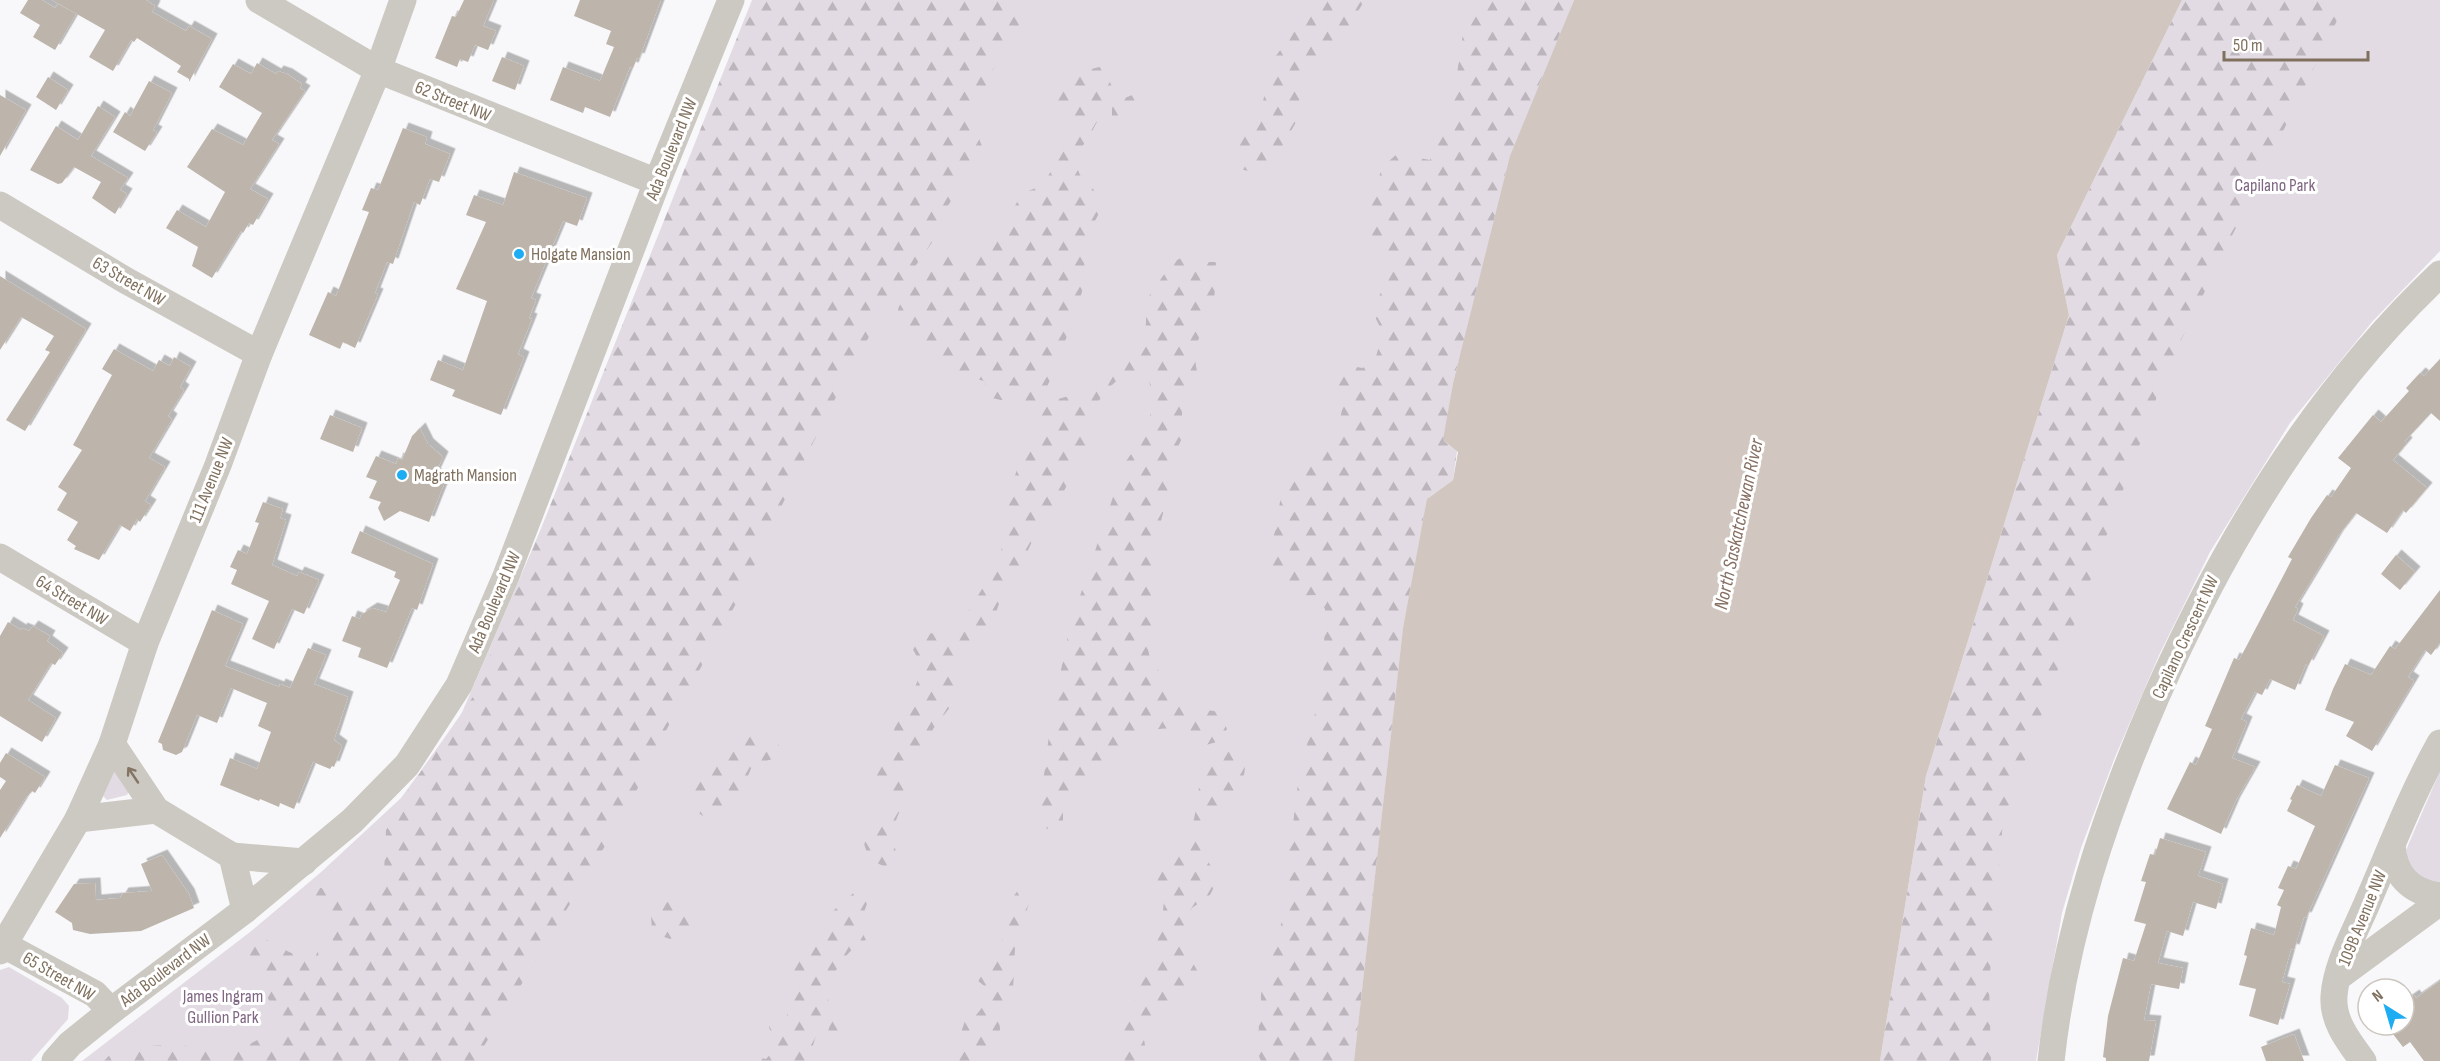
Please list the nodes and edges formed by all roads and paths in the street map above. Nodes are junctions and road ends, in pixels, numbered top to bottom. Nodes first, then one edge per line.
1 (259, 0) edge
2 (403, 0) edge
3 (731, 0) edge
4 (378, 70) junction
5 (657, 182) junction
6 (0, 205) edge
7 (2440, 274) edge
8 (259, 354) junction
9 (0, 557) edge
10 (145, 643) junction
11 (2440, 743) edge
12 (112, 744) junction
13 (156, 810) junction
14 (78, 819) junction
15 (2392, 845) junction
16 (232, 856) junction
17 (304, 862) junction
18 (2440, 896) edge
19 (2440, 902) edge
20 (245, 909) junction
21 (9, 915) edge
22 (2, 948) edge
23 (2338, 977) junction
24 (111, 1011) junction
25 (55, 1061) edge
26 (2051, 1061) edge
27 (2363, 1061) edge

1 - 4 street, 62 Street NW
2 - 4 street, 111 Avenue NW
3 - 5 street, Ada Boulevard NW
4 - 5 street, 62 Street NW
4 - 8 street, 111 Avenue NW
5 - 17 street, Ada Boulevard NW
6 - 8 street, 63 Street NW
7 - 26 street, Capilano Crescent NW
8 - 10 street, 111 Avenue NW
9 - 10 street, 64 Street NW
10 - 12 street, 111 Avenue NW
11 - 15 street, 109B Avenue NW
13 -> 12 street
12 - 14 street, 111 Avenue NW
13 - 14 street
13 - 16 street
14 - 21 street, 111 Avenue NW
15 - 18 street
15 - 23 street, 109B Avenue NW
16 - 17 street
16 - 20 street
17 - 20 street, Ada Boulevard NW
19 - 23 street, 109B Avenue NW
20 - 24 street, Ada Boulevard NW
21 - 22 street, 111 Avenue NW
22 - 24 street, 65 Street NW
23 - 27 street
24 - 25 street, Ada Boulevard NW

